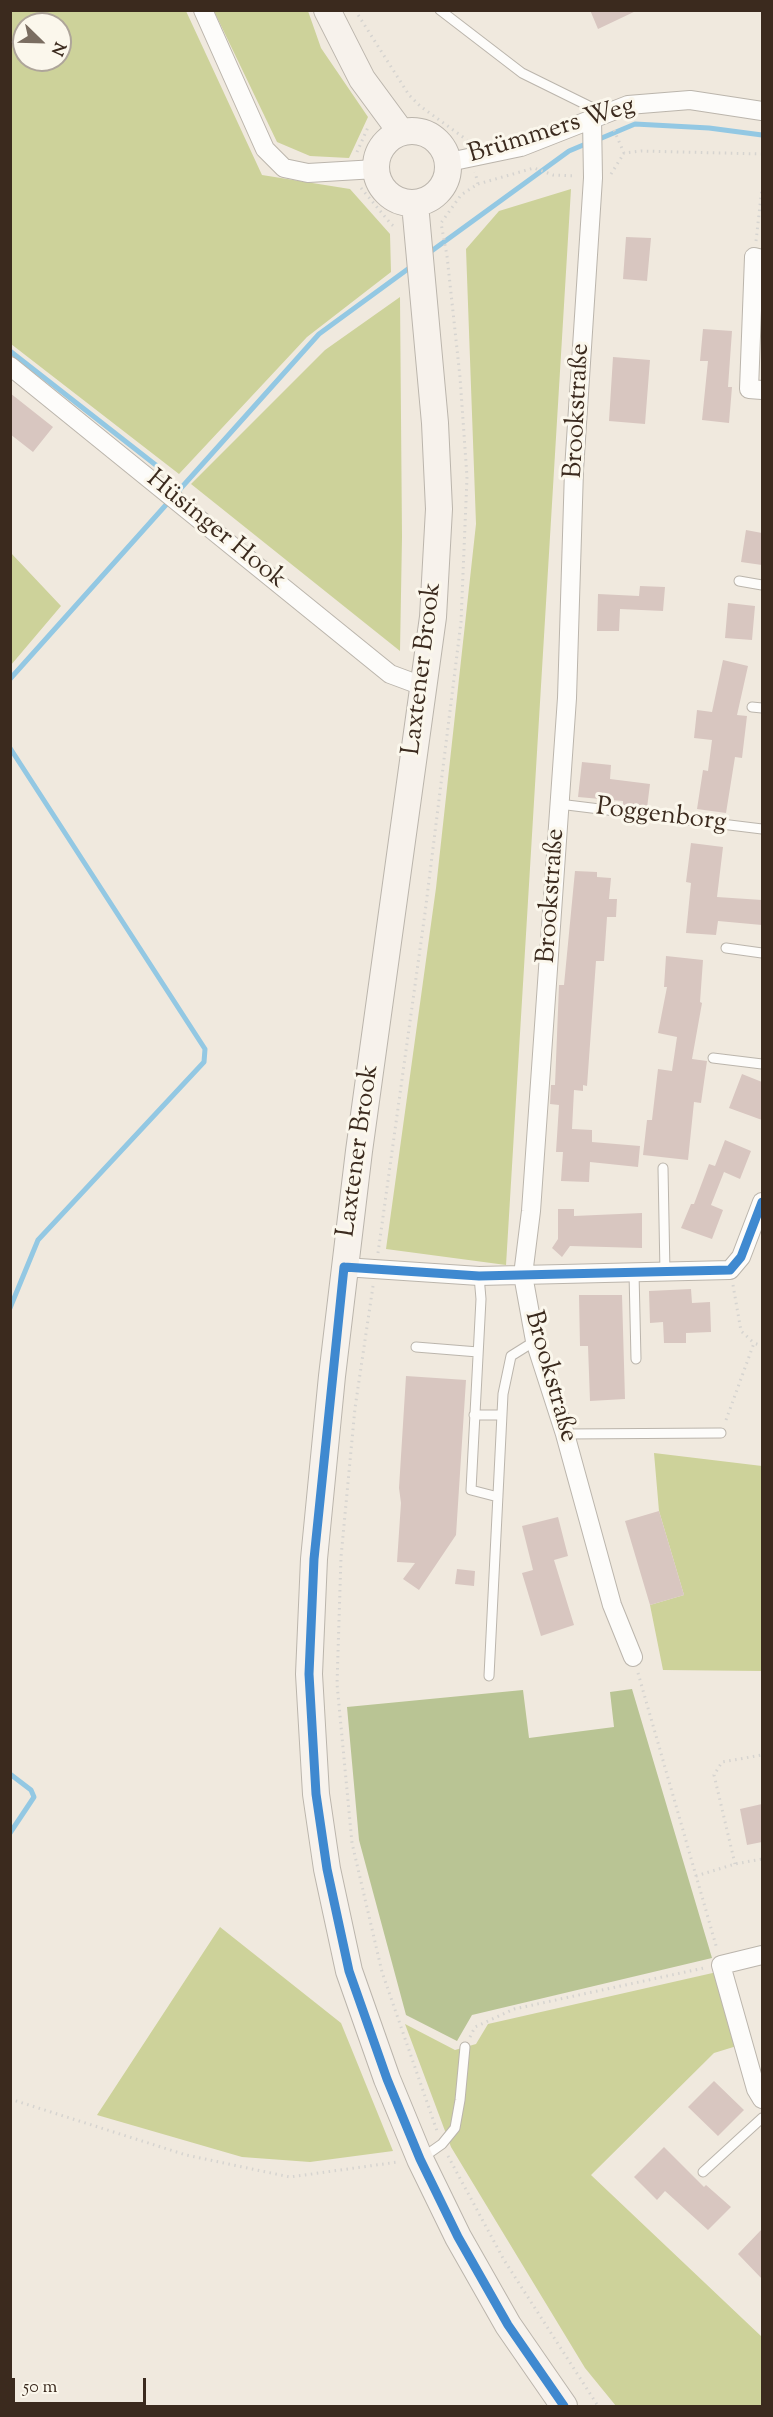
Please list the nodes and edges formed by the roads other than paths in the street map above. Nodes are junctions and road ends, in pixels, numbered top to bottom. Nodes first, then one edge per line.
1 (203, 10) edge
2 (327, 10) edge
3 (440, 10) edge
4 (762, 111) edge
5 (595, 119) junction
6 (400, 132) junction
7 (460, 160) junction
8 (376, 169) junction
9 (415, 204) junction
10 (758, 258) edge
11 (756, 358) edge
12 (10, 366) edge
13 (762, 390) edge
14 (739, 581) dead end
15 (762, 585) edge
16 (424, 687) junction
17 (559, 804) junction
18 (762, 829) edge
19 (726, 948) dead end
20 (762, 953) edge
21 (713, 1058) dead end
22 (762, 1064) edge
23 (663, 1168) dead end
24 (762, 1202) edge
25 (344, 1267) junction
26 (634, 1273) junction
27 (665, 1273) junction
28 (523, 1275) junction
29 (479, 1276) junction
30 (535, 1341) junction
31 (416, 1347) dead end
32 (477, 1352) junction
33 (636, 1359) dead end
34 (474, 1415) junction
35 (502, 1415) junction
36 (721, 1432) road end
37 (565, 1434) junction
38 (498, 1497) junction
39 (633, 1657) road end
40 (489, 1676) dead end
41 (762, 1955) edge
42 (465, 2047) road end
43 (762, 2099) edge
44 (762, 2118) edge
45 (420, 2159) junction
46 (703, 2172) dead end
47 (564, 2406) edge

1 - 8 street
2 - 6 street
3 - 5 lane
4 - 5 street, Brümmers Weg
5 - 7 street, Brümmers Weg
5 - 17 street, Brookstraße
6 - 7 street
6 - 8 street
7 - 9 street
8 - 9 street
9 - 16 street, Laxtener Brook
10 - 11 street
11 - 13 street
12 - 16 street, Hüsinger Hook
14 - 15 lane
16 - 25 street, Laxtener Brook
17 - 18 lane, Poggenborg
17 - 28 street, Brookstraße
19 - 20 lane
21 - 22 lane
23 - 27 lane
24 - 27 street
25 - 29 street
25 - 45 street, Laxtener Brook
26 - 27 street
26 - 28 street
26 - 33 lane
28 - 29 street
28 - 30 street, Brookstraße
29 - 32 lane
30 - 35 lane
30 - 37 street, Brookstraße
31 - 32 lane
32 - 34 lane
34 - 35 lane
34 - 38 lane
35 - 38 lane
36 - 37 lane
37 - 39 street, Brookstraße
38 - 40 lane
41 - 43 street
42 - 45 lane
44 - 46 lane
45 - 47 street, Laxtener Brook

